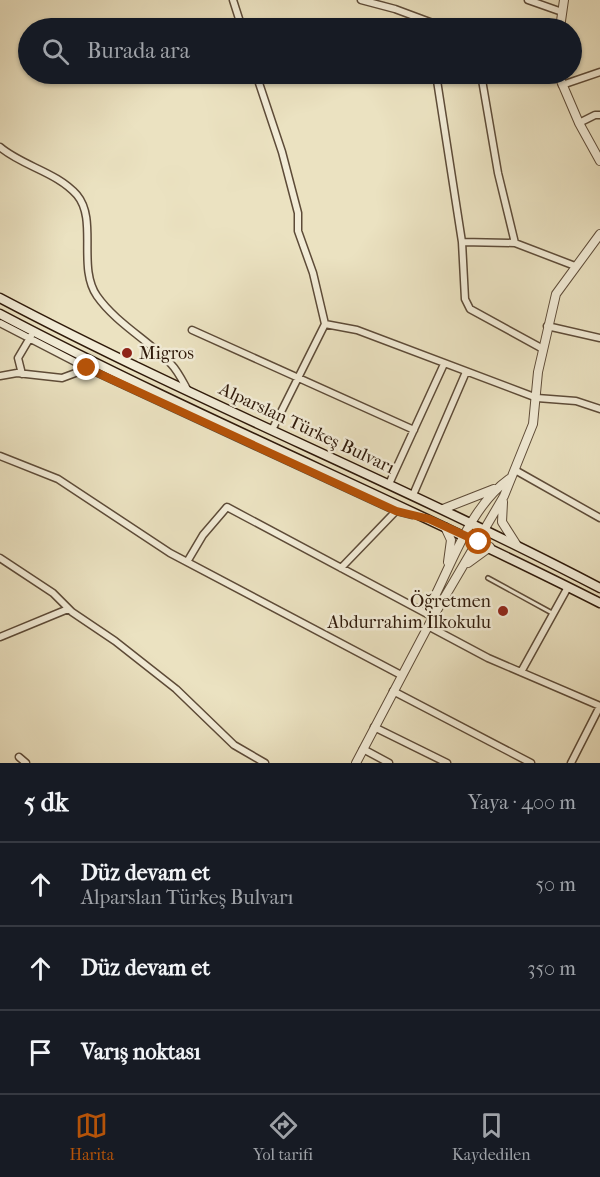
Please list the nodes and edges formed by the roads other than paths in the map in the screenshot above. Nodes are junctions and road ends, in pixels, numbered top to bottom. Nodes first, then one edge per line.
1 (233, 0) edge
2 (361, 0) edge
3 (528, 0) edge
4 (564, 0) edge
5 (562, 12) junction
6 (239, 18) edge
7 (409, 18) edge
8 (561, 18) edge
9 (600, 72) edge
10 (582, 74) edge
11 (259, 84) edge
12 (438, 84) edge
13 (483, 84) edge
14 (561, 84) edge
15 (600, 115) edge
16 (579, 123) junction
17 (0, 147) edge
18 (600, 161) edge
19 (600, 234) edge
20 (462, 242) junction
21 (515, 243) junction
22 (575, 266) junction
23 (0, 298) edge
24 (0, 314) edge
25 (0, 323) edge
26 (325, 324) junction
27 (547, 326) junction
28 (192, 330) dead end
29 (32, 336) junction
30 (600, 338) edge
31 (543, 349) junction
32 (444, 364) junction
33 (98, 365) junction
34 (87, 368) junction
35 (466, 372) junction
36 (22, 374) junction
37 (0, 376) edge
38 (300, 377) junction
39 (189, 392) junction
40 (537, 398) junction
41 (600, 409) edge
42 (272, 430) junction
43 (414, 430) junction
44 (0, 456) edge
45 (515, 470) junction
46 (509, 479) junction
47 (389, 484) junction
48 (495, 489) junction
49 (413, 495) junction
50 (504, 496) junction
51 (443, 509) junction
52 (396, 511) junction
53 (600, 518) edge
54 (429, 519) junction
55 (472, 523) junction
56 (445, 527) junction
57 (485, 529) junction
58 (466, 536) junction
59 (479, 542) junction
60 (516, 544) junction
61 (490, 548) junction
62 (0, 558) edge
63 (188, 562) junction
64 (464, 566) junction
65 (341, 568) junction
66 (488, 578) dead end
67 (444, 580) junction
68 (568, 587) junction
69 (600, 588) edge
70 (600, 603) edge
71 (68, 609) junction
72 (554, 614) junction
73 (433, 616) junction
74 (428, 626) junction
75 (0, 637) edge
76 (521, 672) junction
77 (401, 675) junction
78 (393, 691) junction
79 (600, 706) edge
80 (374, 728) junction
81 (363, 749) junction
82 (19, 757) dead end
83 (26, 763) edge
84 (265, 763) edge
85 (356, 763) edge
86 (389, 763) edge
87 (447, 763) edge
88 (531, 763) edge
89 (570, 763) edge

1 - 6 street
2 - 7 street
3 - 5 street
4 - 5 street
5 - 8 street
9 - 10 street
11 - 26 street
12 - 20 street
13 - 21 street
14 - 16 street
15 - 16 street
16 - 18 street
17 - 39 street
19 - 22 street
20 - 21 street
20 - 31 street
21 - 22 street
22 - 27 street
23 - 39 main road, Alparslan Türkeş Bulvarı
24 - 29 main road, Alparslan Türkeş Bulvarı
25 - 29 street
26 - 32 street
26 - 38 street
27 - 30 street
27 - 31 street
28 - 38 street
29 - 33 main road, Alparslan Türkeş Bulvarı
29 - 34 street
29 - 36 street
31 - 40 street
32 - 35 street
32 - 43 street
33 - 34 street
33 - 54 main road, Alparslan Türkeş Bulvarı
34 - 36 street
34 - 52 street
35 - 40 street
35 - 49 street
36 - 37 street
38 - 42 street
38 - 43 street
39 - 42 main road, Alparslan Türkeş Bulvarı
40 - 41 street
40 - 45 street
42 - 47 main road, Alparslan Türkeş Bulvarı
43 - 47 street
44 - 63 street
45 - 46 street
45 - 53 street
46 - 48 street
46 - 50 street
47 - 49 main road, Alparslan Türkeş Bulvarı
48 - 51 street
48 - 55 street
49 - 51 main road, Alparslan Türkeş Bulvarı
50 - 57 street
50 - 60 street
51 - 55 main road, Alparslan Türkeş Bulvarı
52 - 54 street
52 - 65 street
54 - 56 main road, Alparslan Türkeş Bulvarı
55 - 57 main road, Alparslan Türkeş Bulvarı
55 - 58 street
56 - 58 main road, Alparslan Türkeş Bulvarı
56 - 67 street
57 - 59 street
57 - 60 main road, Alparslan Türkeş Bulvarı
58 - 59 main road, Alparslan Türkeş Bulvarı
58 - 67 street
59 - 61 main road, Alparslan Türkeş Bulvarı
59 - 64 street
60 - 69 main road, Alparslan Türkeş Bulvarı
61 - 64 street
61 - 68 main road, Alparslan Türkeş Bulvarı
62 - 71 street
63 - 65 street
63 - 77 street
64 - 73 street
65 - 73 street
66 - 72 lane
67 - 73 street
68 - 70 main road, Alparslan Türkeş Bulvarı
68 - 72 street
71 - 75 street
71 - 84 street
72 - 76 street
73 - 74 street
74 - 76 street
74 - 77 street
76 - 79 street
77 - 78 street
78 - 80 street
78 - 88 street
79 - 89 street
80 - 81 street
80 - 87 street
81 - 85 street
81 - 86 street
82 - 83 street

